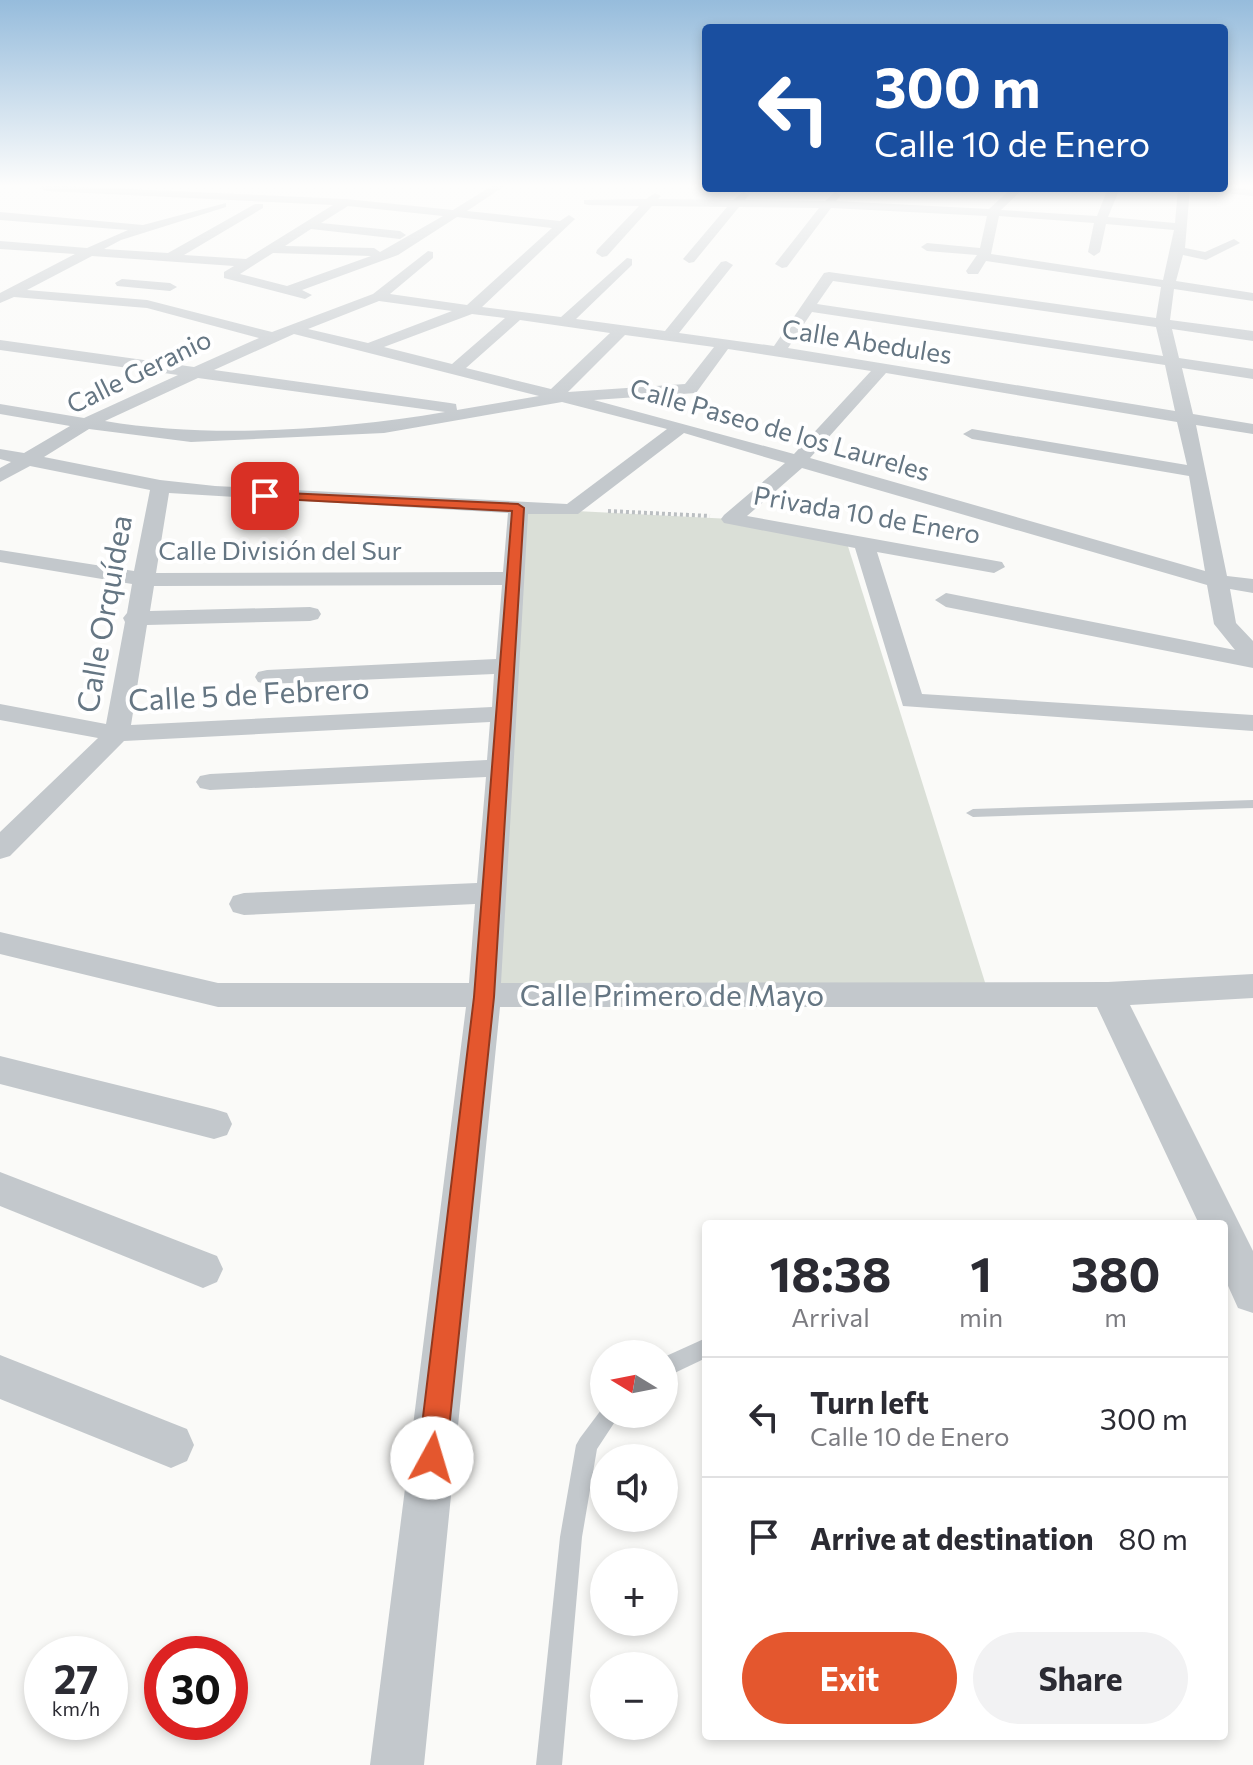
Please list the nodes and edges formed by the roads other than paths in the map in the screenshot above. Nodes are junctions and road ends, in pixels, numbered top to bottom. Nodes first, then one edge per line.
1 (41, 267) edge
2 (60, 267) edge
3 (240, 267) edge
4 (351, 267) edge
5 (413, 267) edge
6 (516, 267) edge
7 (621, 267) edge
8 (724, 267) edge
9 (975, 267) edge
10 (1069, 267) edge
11 (1173, 267) edge
12 (40, 278) junction
13 (69, 280) dead end
14 (113, 283) dead end
15 (1168, 283) junction
16 (170, 287) dead end
17 (287, 291) junction
18 (4, 292) edge
19 (955, 294) junction
20 (378, 297) junction
21 (1253, 297) edge
22 (317, 298) dead end
23 (808, 307) junction
24 (470, 310) junction
25 (516, 316) junction
26 (564, 323) junction
27 (1163, 323) junction
28 (292, 329) junction
29 (621, 330) junction
30 (669, 336) junction
31 (1253, 336) edge
32 (273, 337) junction
33 (724, 344) junction
34 (0, 345) edge
35 (370, 348) junction
36 (778, 351) junction
37 (1172, 362) junction
38 (882, 368) junction
39 (456, 369) junction
40 (196, 372) junction
41 (1253, 374) edge
42 (559, 396) junction
43 (0, 409) edge
44 (478, 412) junction
45 (1186, 418) junction
46 (87, 423) junction
47 (681, 427) junction
48 (1253, 429) edge
49 (972, 434) dead end
50 (0, 454) edge
51 (29, 458) junction
52 (798, 461) junction
53 (1198, 472) junction
54 (0, 476) edge
55 (160, 486) junction
56 (518, 508) junction
57 (864, 543) junction
58 (0, 556) edge
59 (994, 567) dead end
60 (513, 578) junction
61 (142, 579) junction
62 (1216, 581) junction
63 (1253, 586) edge
64 (946, 600) dead end
65 (310, 614) dead end
66 (134, 618) junction
67 (1253, 658) edge
68 (507, 666) junction
69 (267, 677) dead end
70 (0, 712) edge
71 (504, 714) junction
72 (1253, 723) edge
73 (117, 734) junction
74 (500, 768) junction
75 (210, 782) dead end
76 (1253, 804) edge
77 (973, 813) dead end
78 (0, 849) edge
79 (491, 893) junction
80 (244, 904) dead end
81 (0, 943) edge
82 (1253, 986) edge
83 (1108, 994) junction
84 (484, 997) junction
85 (0, 1071) edge
86 (214, 1124) dead end
87 (0, 1189) edge
88 (1217, 1220) edge
89 (1228, 1242) edge
90 (203, 1269) dead end
91 (1253, 1294) edge
92 (702, 1350) edge
93 (678, 1359) edge
94 (0, 1377) edge
95 (600, 1428) edge
96 (171, 1445) dead end
97 (397, 1765) edge
98 (549, 1765) edge

1 - 18 street
2 - 12 street
3 - 17 street
4 - 17 street
5 - 20 street, Calle Geranio
6 - 24 street
7 - 26 street
8 - 30 street
9 - 19 street
10 - 15 street
11 - 15 street
12 - 13 street
12 - 18 street
14 - 16 street
15 - 21 street
15 - 27 street
17 - 22 street
18 - 32 street
19 - 23 street
19 - 27 street
20 - 24 street, Calle Abedules
20 - 28 street, Calle Geranio
23 - 36 street
23 - 37 street
24 - 25 street, Calle Abedules
24 - 35 street
25 - 26 street, Calle Abedules
25 - 39 street
26 - 29 street, Calle Abedules
27 - 31 street
27 - 37 street
28 - 32 street, Calle Geranio
28 - 35 street, Calle Paseo de los Laureles
29 - 30 street, Calle Abedules
29 - 42 street
30 - 33 street, Calle Abedules
32 - 40 street, Calle Geranio
33 - 36 street, Calle Abedules
33 - 42 street
34 - 40 street
35 - 39 street, Calle Paseo de los Laureles
36 - 38 street, Calle Abedules
37 - 41 street
37 - 45 street
38 - 45 street, Calle Abedules
38 - 52 street
39 - 42 street, Calle Paseo de los Laureles
40 - 44 street
40 - 46 street, Calle Geranio
42 - 44 street
42 - 47 street, Calle Paseo de los Laureles
43 - 46 street
44 - 46 street
45 - 48 street, Calle Abedules
45 - 53 street
46 - 51 street, Calle Geranio
47 - 52 street, Calle Paseo de los Laureles
47 - 56 street
49 - 53 street
50 - 51 street
51 - 54 street, Calle Geranio
51 - 55 street
52 - 57 street, Privada 10 de Enero
52 - 62 street, Calle Paseo de los Laureles
53 - 62 street
55 - 56 street
55 - 61 street, Calle Orquídea
56 - 60 street
57 - 59 street, Privada 10 de Enero
57 - 72 street
58 - 61 street, Calle División del Sur
60 - 61 street, Calle División del Sur
60 - 68 street
61 - 66 street, Calle Orquídea
62 - 63 street, Calle Paseo de los Laureles
62 - 67 street
64 - 67 street
65 - 66 street
66 - 73 street, Calle Orquídea
68 - 69 street
68 - 71 street
70 - 73 street, Calle 5 de Febrero
71 - 73 street, Calle 5 de Febrero
71 - 74 street
73 - 78 street, Calle Orquídea
74 - 75 street
74 - 79 street
76 - 77 lane
79 - 80 street
79 - 84 street
81 - 84 street, Calle Primero de Mayo
82 - 83 street, Calle Primero de Mayo
83 - 84 street, Calle Primero de Mayo
83 - 88 street
84 - 97 street
85 - 86 street
87 - 90 street
89 - 91 street
92 - 93 lane
94 - 96 street
95 - 98 lane

